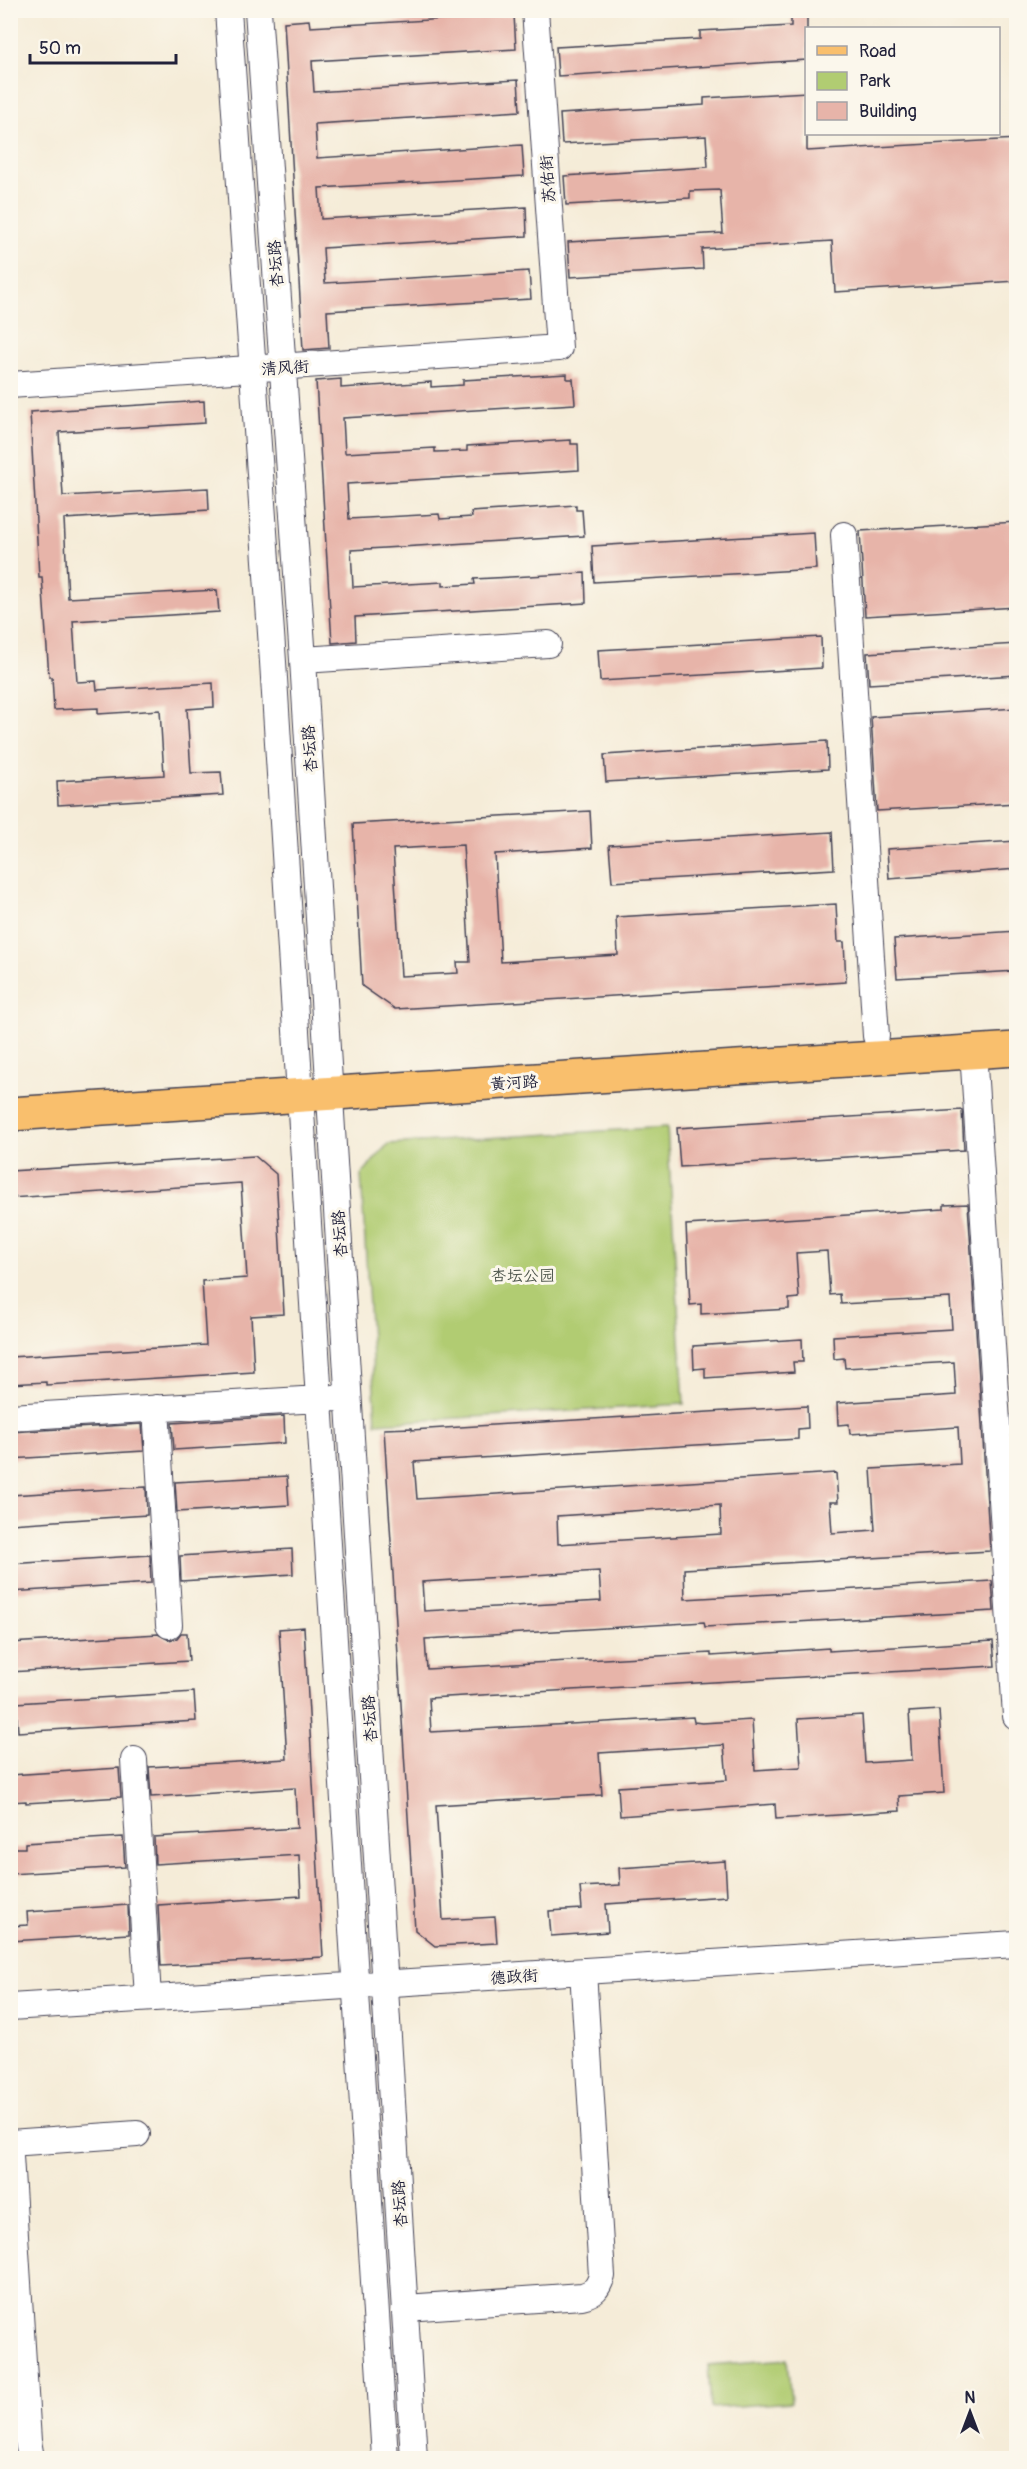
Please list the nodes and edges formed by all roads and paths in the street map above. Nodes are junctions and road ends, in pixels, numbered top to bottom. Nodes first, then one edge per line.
1 (228, 10) edge
2 (258, 10) edge
3 (534, 10) edge
4 (558, 348) joint
5 (283, 368) junction
6 (253, 369) junction
7 (10, 385) edge
8 (844, 535) dead end
9 (548, 644) dead end
10 (303, 660) junction
11 (1017, 1027) edge
12 (876, 1036) junction
13 (1017, 1049) edge
14 (973, 1052) junction
15 (314, 1084) junction
16 (10, 1092) edge
17 (10, 1114) edge
18 (349, 1397) junction
19 (319, 1399) junction
20 (156, 1408) junction
21 (10, 1417) edge
22 (1011, 1552) edge
23 (169, 1625) dead end
24 (1017, 1716) edge
25 (134, 1760) dead end
26 (1017, 1944) edge
27 (583, 1971) junction
28 (385, 1985) junction
29 (356, 1986) junction
30 (148, 1998) junction
31 (10, 2007) edge
32 (137, 2134) dead end
33 (10, 2143) edge
34 (10, 2156) edge
35 (405, 2308) junction
36 (31, 2458) edge
37 (385, 2458) edge
38 (414, 2458) edge

1 - 6 street, 杏坛路
2 - 5 street, 杏坛路
3 - 4 street, 苏佑街
4 - 5 street, 清风街
5 - 6 street, 清风街
5 - 10 street, 杏坛路
6 - 7 street, 清风街
6 - 15 street, 杏坛路
8 - 12 street
9 - 10 street
10 - 15 street, 杏坛路
11 - 12 main road, 黄河路
12 - 15 main road, 黄河路
13 - 14 main road, 黄河路
14 - 15 main road, 黄河路
14 - 22 street
15 - 16 main road, 黄河路
15 - 17 main road, 黄河路
15 - 18 street, 杏坛路
15 - 19 street, 杏坛路
18 - 19 street
18 - 28 street, 杏坛路
19 - 20 street
19 - 29 street, 杏坛路
20 - 21 street
20 - 23 street
22 - 24 street
25 - 30 street
26 - 27 street, 德政街
27 - 28 street, 德政街
27 - 35 street
28 - 29 street, 德政街
28 - 35 street, 杏坛路
29 - 30 street, 德政街
29 - 37 street, 杏坛路
30 - 31 street, 德政街
32 - 33 street
34 - 36 street
35 - 38 street, 杏坛路

